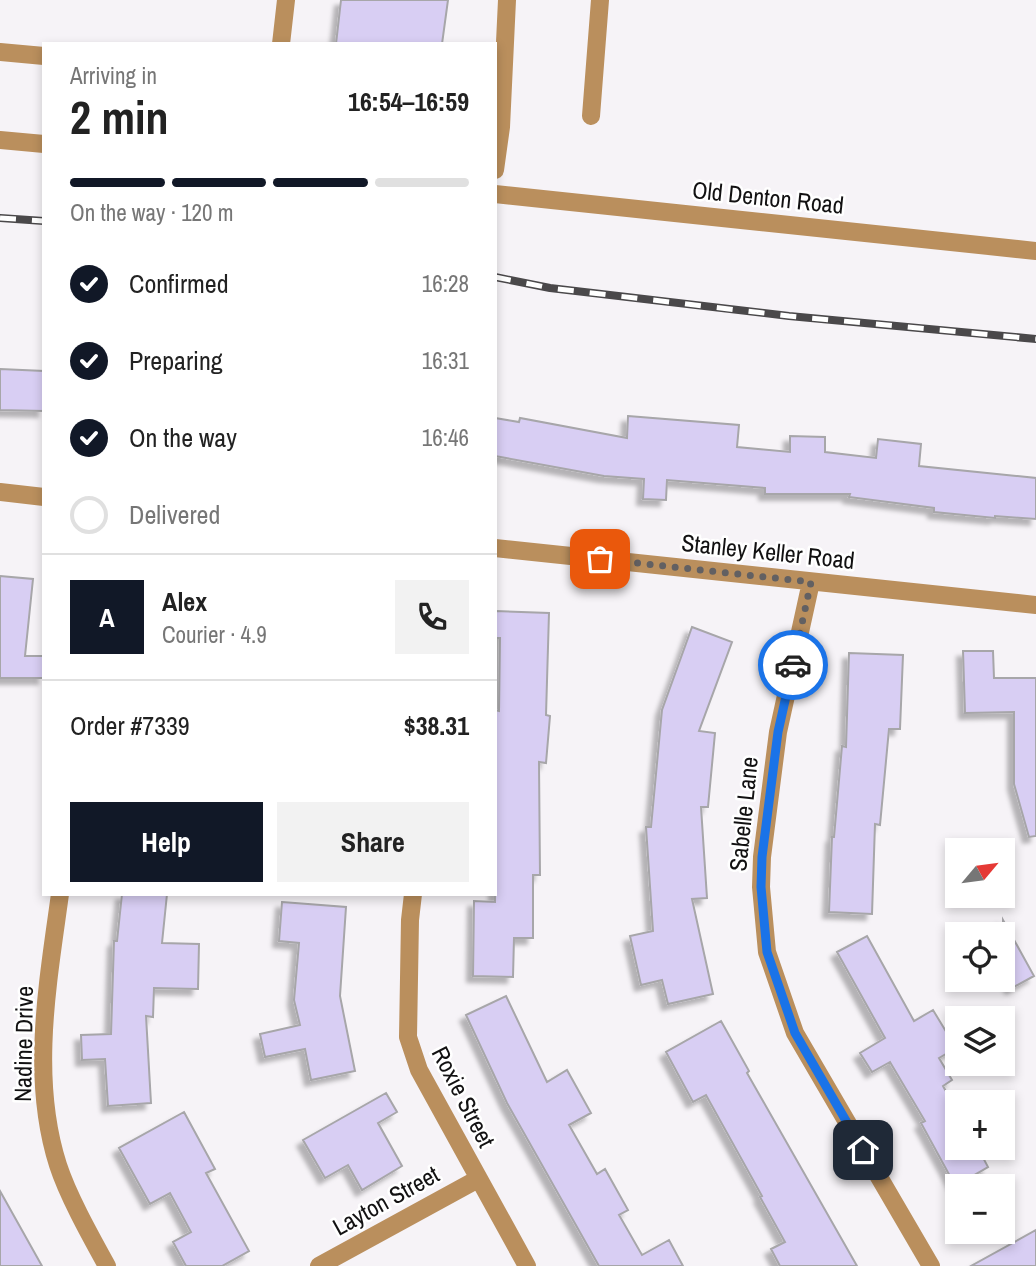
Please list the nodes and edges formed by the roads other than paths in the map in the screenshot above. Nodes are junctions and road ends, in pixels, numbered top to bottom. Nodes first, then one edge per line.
1 (286, 0) edge
2 (507, 0) edge
3 (600, 0) edge
4 (281, 42) edge
5 (0, 52) edge
6 (42, 56) edge
7 (591, 117) dead end
8 (498, 127) edge
9 (0, 140) edge
10 (42, 144) edge
11 (497, 194) edge
12 (1036, 251) edge
13 (0, 492) edge
14 (42, 497) edge
15 (497, 548) edge
16 (811, 582) junction
17 (1036, 605) edge
18 (60, 896) edge
19 (413, 896) edge
20 (478, 1179) junction
21 (107, 1266) edge
22 (318, 1266) edge
23 (527, 1266) edge
24 (931, 1266) edge

1 - 4 street
2 - 8 street
3 - 7 street
5 - 6 street
9 - 10 street
11 - 12 street, Old Denton Road
13 - 14 street
15 - 16 street, Stanley Keller Road
16 - 17 street, Stanley Keller Road
16 - 24 street, Sabelle Lane
18 - 21 street, Nadine Drive
19 - 20 street, Roxie Street
20 - 22 street, Layton Street
20 - 23 street, Roxie Street

